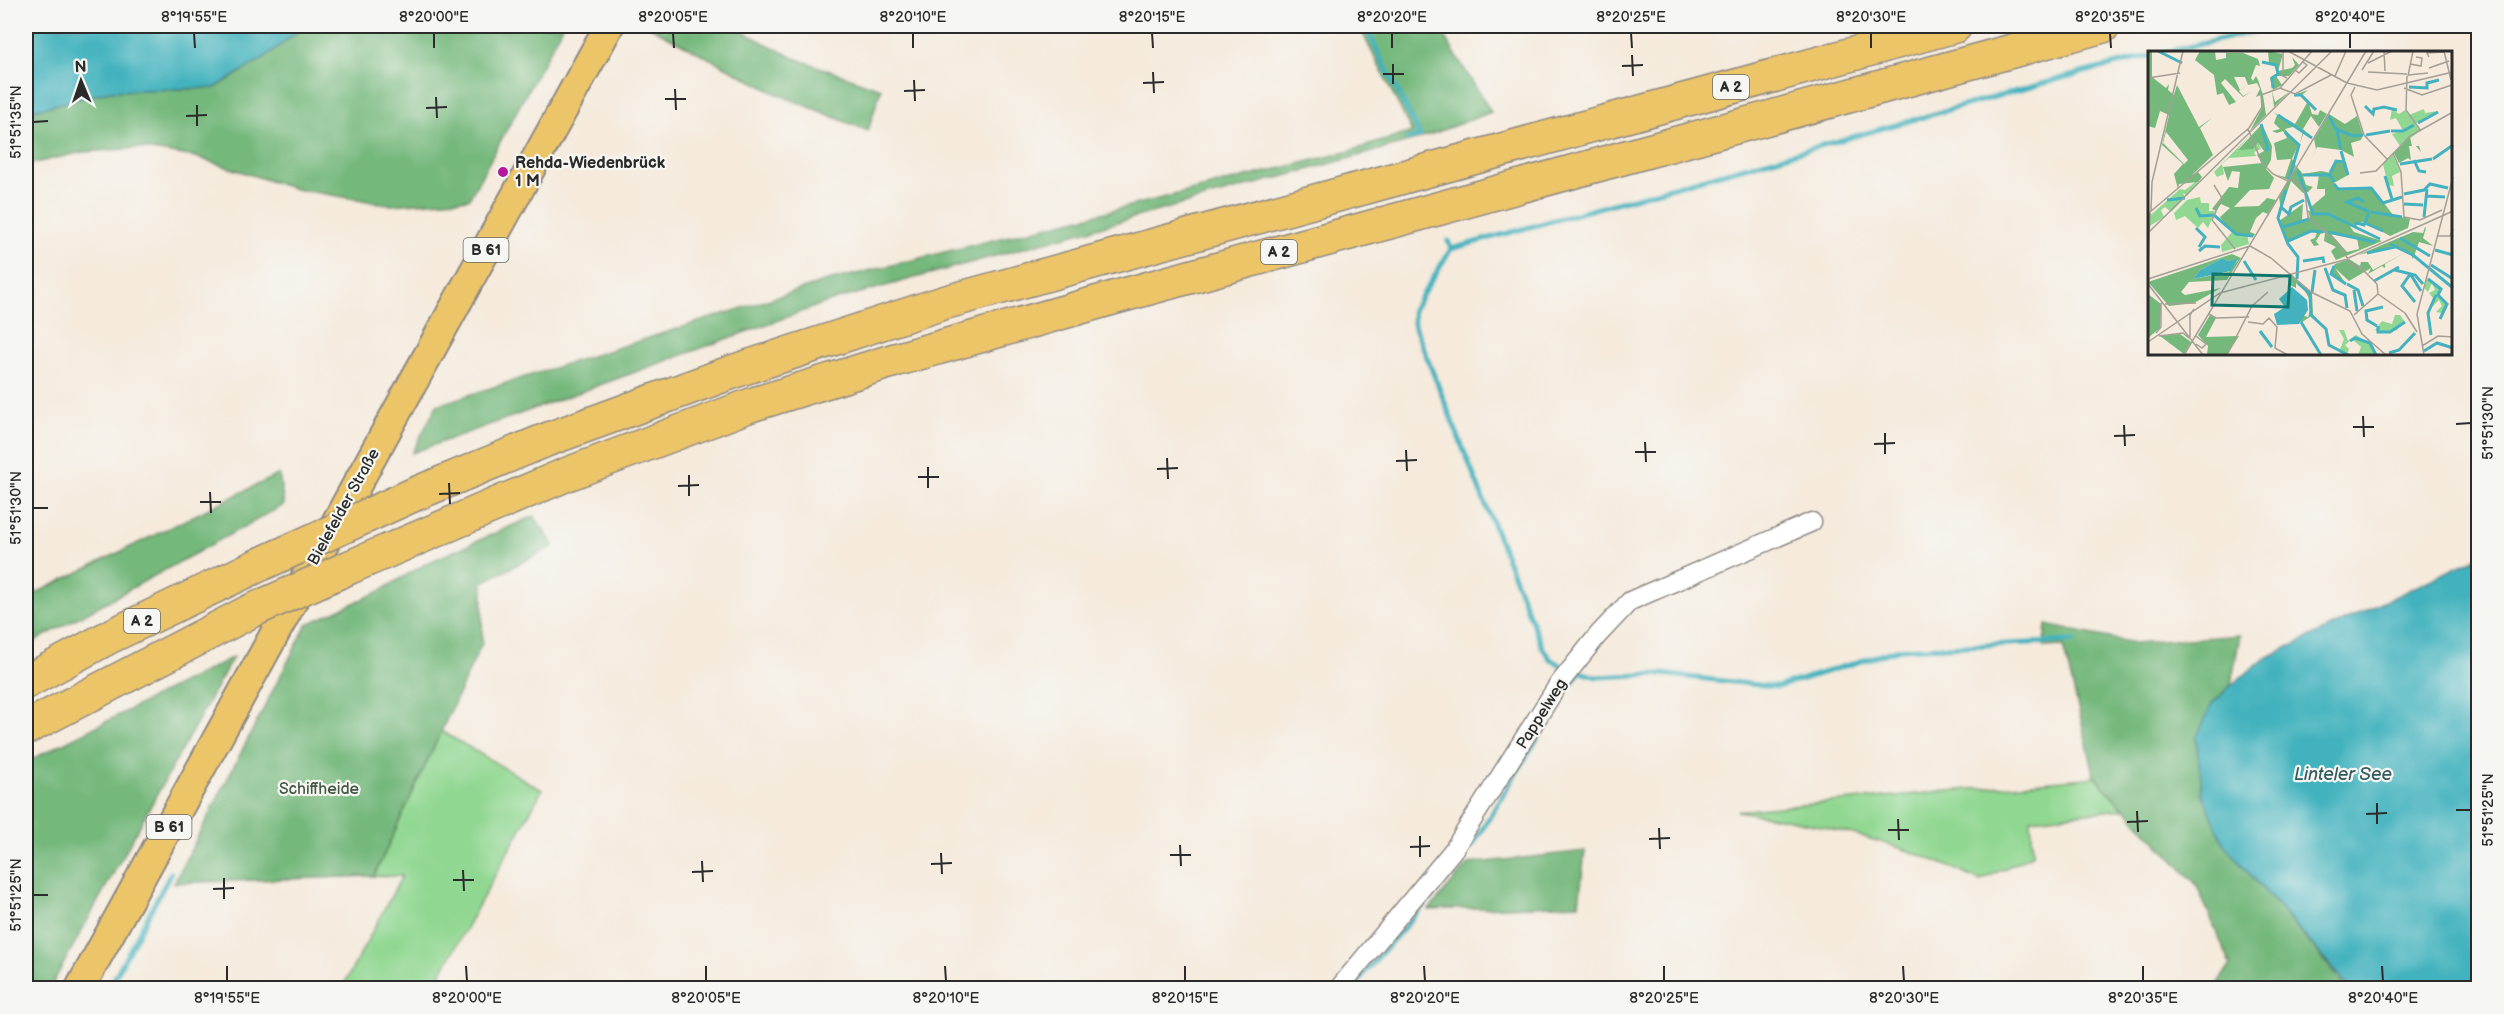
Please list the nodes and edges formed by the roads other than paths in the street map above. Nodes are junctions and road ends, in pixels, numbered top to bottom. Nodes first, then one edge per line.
1 (609, 26) edge
2 (1955, 26) edge
3 (2103, 26) edge
4 (1812, 522) dead end
5 (26, 682) edge
6 (84, 696) junction
7 (26, 728) edge
8 (26, 736) edge
9 (80, 988) edge
10 (1339, 988) edge

1 - 9 main road, Bielefelder Straße / B 61
2 - 5 highway, A 2, bridge
3 - 6 highway, A 2, bridge
4 - 10 street, Pappelweg
6 - 7 highway, A 2
6 - 8 highway

